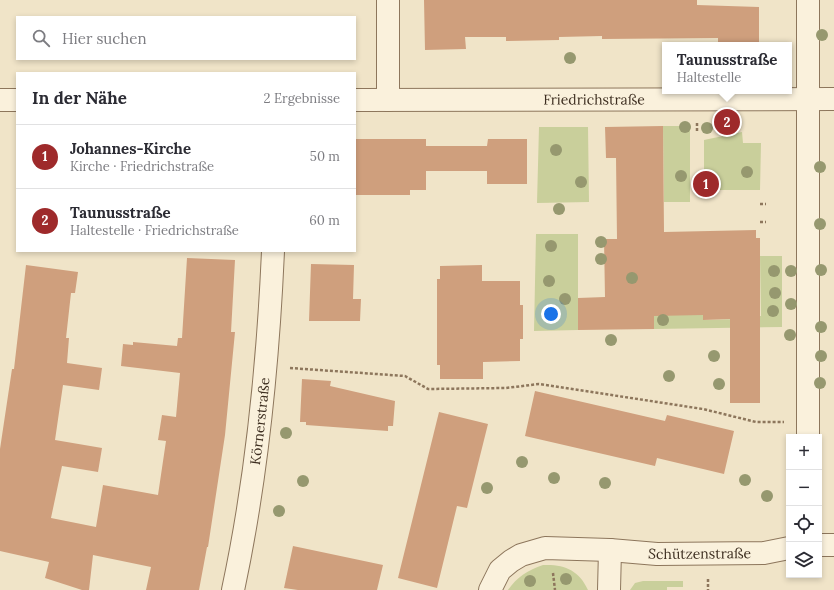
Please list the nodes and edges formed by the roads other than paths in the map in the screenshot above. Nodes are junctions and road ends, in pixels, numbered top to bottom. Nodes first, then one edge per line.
1 (388, 0) edge
2 (808, 0) edge
3 (806, 99) junction
4 (834, 99) edge
5 (0, 100) edge
6 (16, 100) edge
7 (356, 100) edge
8 (388, 100) junction
9 (273, 252) edge
10 (808, 434) edge
11 (834, 544) edge
12 (822, 545) edge
13 (786, 549) edge
14 (610, 550) junction
15 (233, 590) edge
16 (490, 590) edge
17 (609, 590) edge

1 - 8 street
2 - 3 street
3 - 4 street, Friedrichstraße
3 - 8 street, Friedrichstraße
3 - 10 street
5 - 6 street
7 - 8 street, Friedrichstraße
9 - 15 street, Körnerstraße
11 - 12 street
13 - 14 street, Schützenstraße
14 - 16 street, Schützenstraße
14 - 17 street

